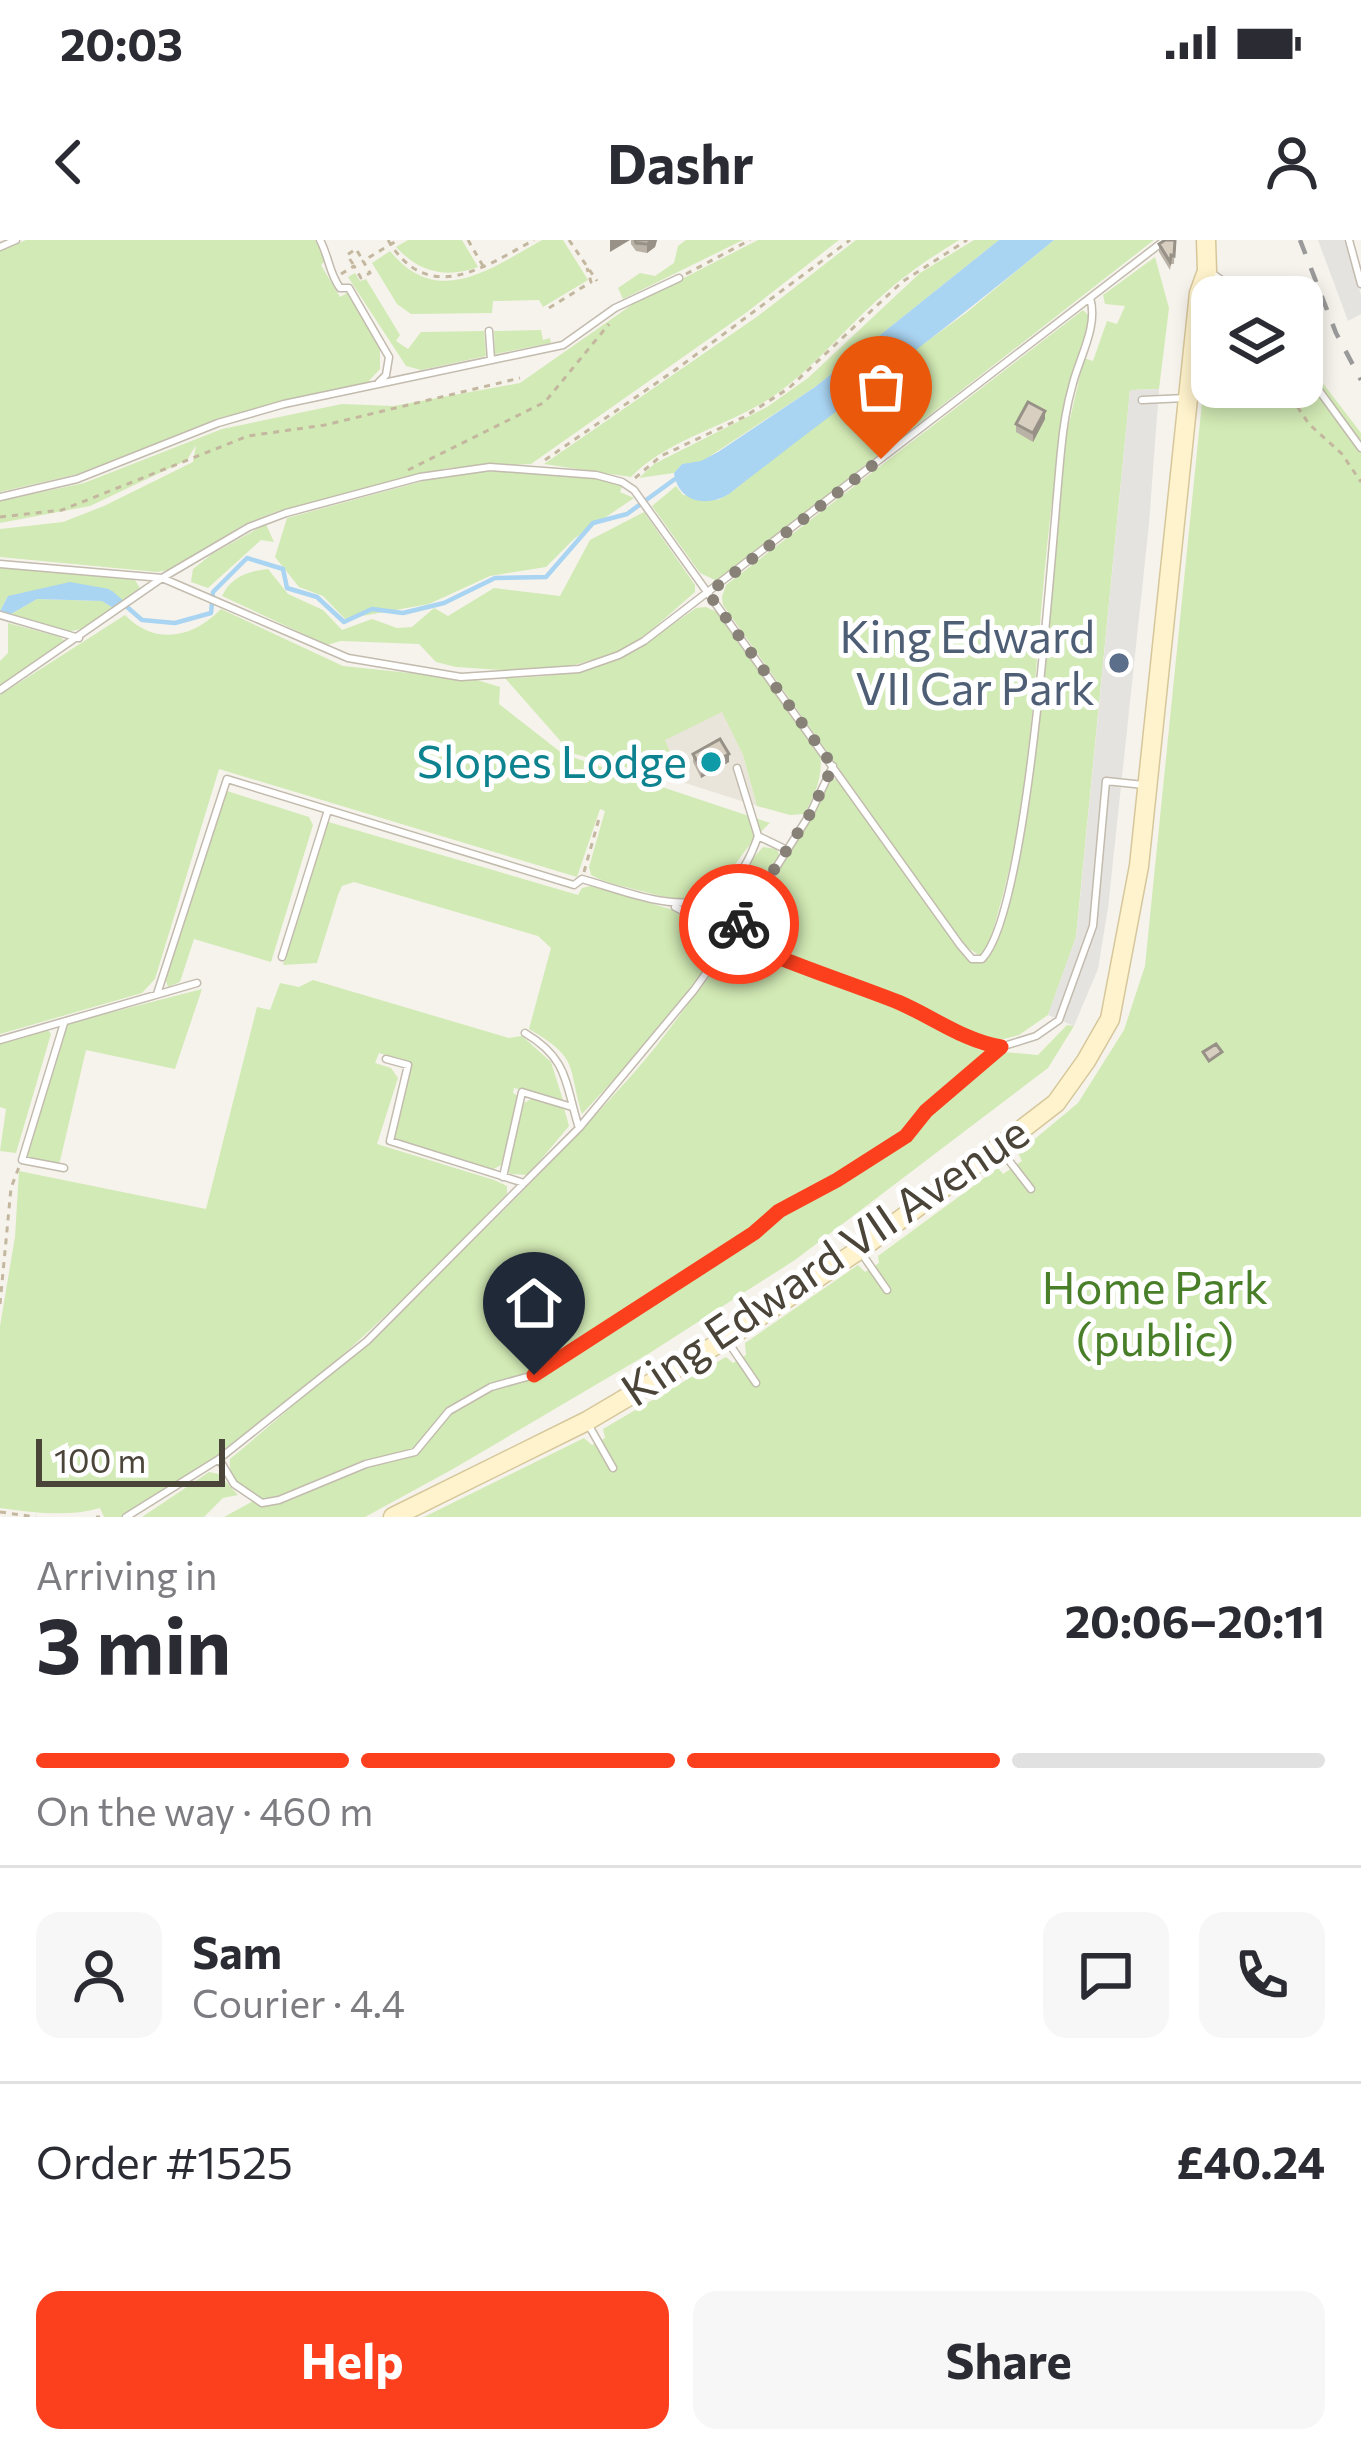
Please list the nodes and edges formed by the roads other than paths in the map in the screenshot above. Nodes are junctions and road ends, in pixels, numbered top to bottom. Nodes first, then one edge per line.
1 (16, 240) edge
2 (320, 240) edge
3 (1165, 240) edge
4 (1206, 240) edge
5 (1349, 240) edge
6 (0, 247) edge
7 (1207, 271) junction
8 (1214, 276) edge
9 (679, 278) road end
10 (1361, 284) edge
11 (1090, 298) junction
12 (489, 331) dead end
13 (389, 357) junction
14 (491, 360) junction
15 (413, 377) junction
16 (377, 384) junction
17 (1323, 396) edge
18 (1188, 398) junction
19 (1142, 400) dead end
20 (1361, 448) edge
21 (0, 496) edge
22 (0, 564) edge
23 (162, 578) junction
24 (708, 593) junction
25 (5, 617) edge
26 (79, 638) junction
27 (0, 690) edge
28 (833, 766) junction
29 (737, 768) dead end
30 (1148, 786) junction
31 (328, 810) junction
32 (758, 836) junction
33 (785, 849) junction
34 (671, 905) junction
35 (731, 937) junction
36 (282, 957) dead end
37 (197, 983) dead end
38 (157, 994) junction
39 (64, 1023) junction
40 (525, 1033) dead end
41 (0, 1040) edge
42 (1001, 1047) junction
43 (386, 1059) dead end
44 (572, 1107) junction
45 (579, 1127) junction
46 (999, 1147) junction
47 (64, 1168) dead end
48 (503, 1177) junction
49 (524, 1183) junction
50 (1031, 1189) dead end
51 (859, 1250) junction
52 (887, 1290) dead end
53 (726, 1339) junction
54 (756, 1384) dead end
55 (587, 1421) junction
56 (219, 1460) junction
57 (613, 1468) dead end
58 (126, 1517) edge
59 (393, 1517) edge

1 - 6 lane
2 - 13 lane
3 - 11 lane
4 - 7 main road, King Edward VII Avenue
5 - 10 lane
7 - 8 lane
7 - 18 main road, King Edward VII Avenue
9 - 14 lane
11 - 24 lane
11 - 28 lane
12 - 14 lane
13 - 15 lane
13 - 16 lane
14 - 15 lane
15 - 16 lane
16 - 21 lane
17 - 20 lane
18 - 19 lane
18 - 30 main road, King Edward VII Avenue
22 - 23 lane
23 - 24 lane
23 - 24 lane
23 - 26 lane
24 - 28 lane
25 - 26 lane
26 - 27 lane
28 - 33 lane
29 - 32 lane
30 - 42 lane
30 - 46 main road, King Edward VII Avenue
31 - 34 lane
31 - 36 lane
31 - 38 lane
32 - 33 lane
32 - 34 lane
33 - 35 lane
34 - 35 lane
35 - 42 lane
35 - 45 lane
37 - 38 lane
38 - 39 lane
39 - 41 lane
39 - 47 lane
40 - 44 lane
42 - 56 lane
43 - 48 lane
44 - 45 lane
44 - 48 lane
45 - 49 lane
46 - 50 lane
46 - 51 main road, King Edward VII Avenue
48 - 49 lane
49 - 56 lane
51 - 52 lane
51 - 53 main road, King Edward VII Avenue
53 - 54 lane
53 - 55 main road, King Edward VII Avenue
55 - 57 lane
55 - 59 main road, King Edward VII Avenue
56 - 58 lane

